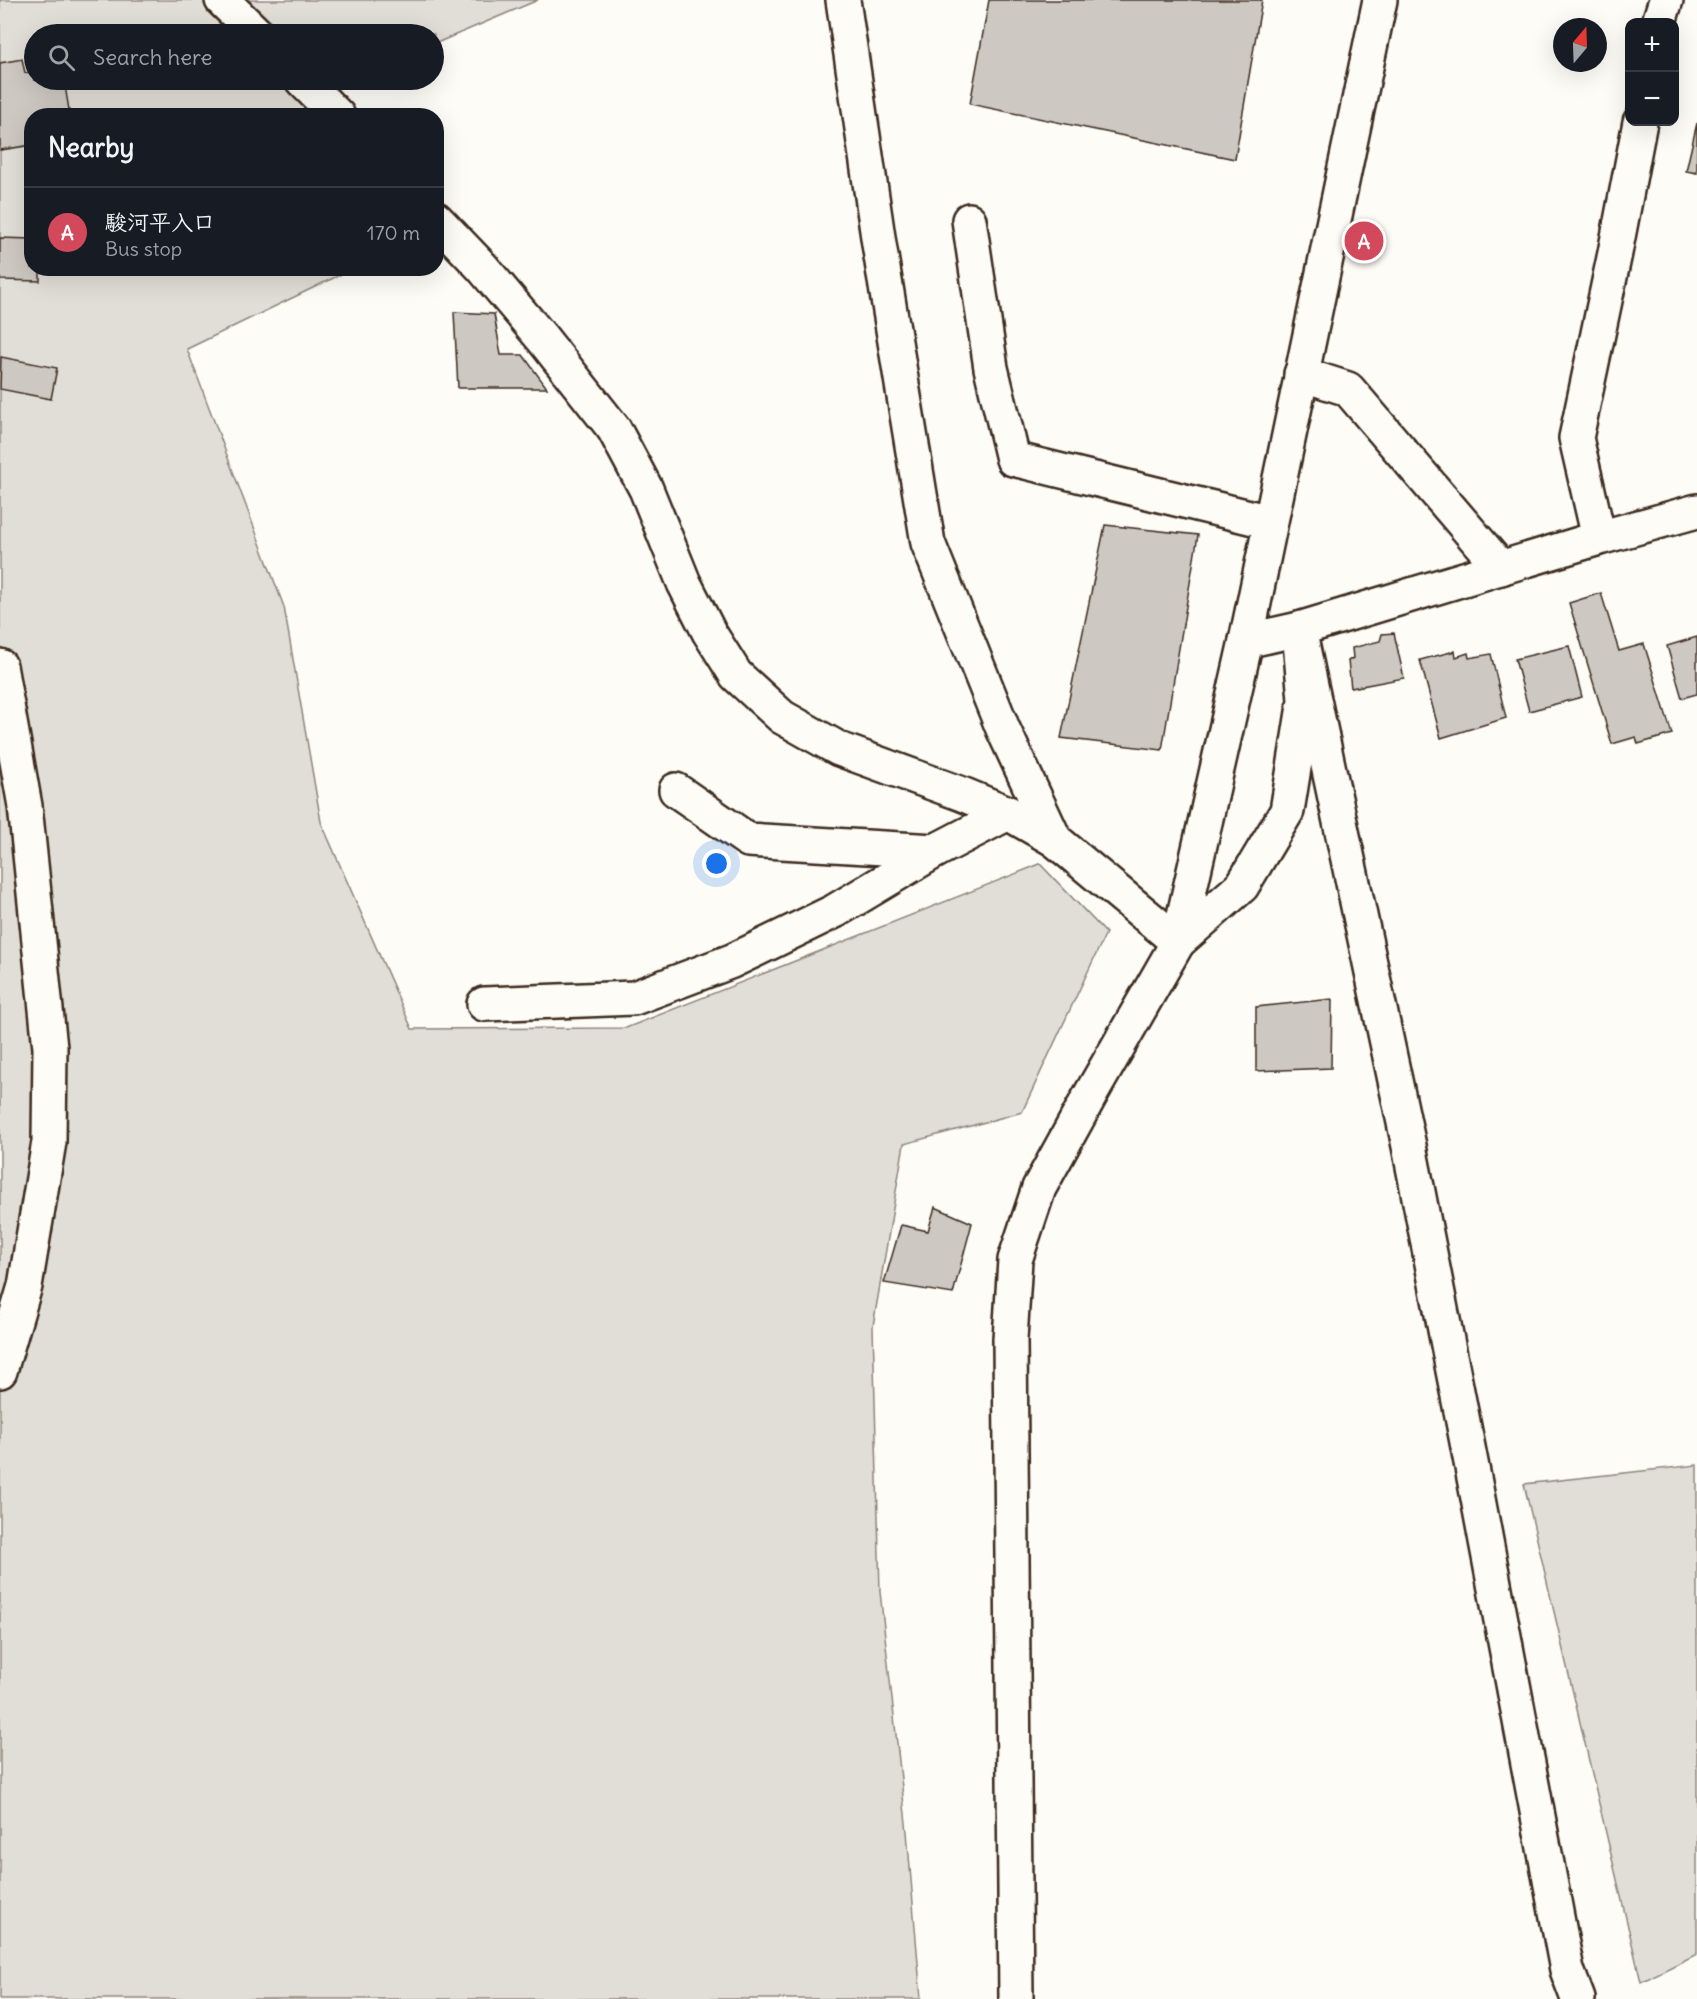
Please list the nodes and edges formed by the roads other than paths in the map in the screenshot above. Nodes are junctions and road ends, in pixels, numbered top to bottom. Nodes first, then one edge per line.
1 (222, 0) edge
2 (843, 0) edge
3 (1380, 0) edge
4 (1666, 0) edge
5 (1660, 18) edge
6 (247, 24) edge
7 (312, 90) edge
8 (330, 108) edge
9 (1639, 126) edge
10 (969, 220) dead end
11 (444, 227) edge
12 (1301, 374) junction
13 (1697, 511) edge
14 (1270, 522) junction
15 (1599, 538) junction
16 (1501, 568) junction
17 (1299, 629) junction
18 (1246, 641) junction
19 (0, 666) edge
20 (676, 790) dead end
21 (1008, 813) junction
22 (1054, 840) junction
23 (935, 851) junction
24 (1178, 942) junction
25 (484, 1004) dead end
26 (0, 1371) edge
27 (1016, 1999) edge
28 (1578, 1999) edge

1 - 6 street
2 - 22 street
3 - 12 street
4 - 5 street
7 - 8 street
9 - 15 street
10 - 14 street
11 - 21 street
12 - 14 street
12 - 16 street
13 - 15 street
14 - 18 street
15 - 16 street
16 - 17 street
17 - 18 street
17 - 24 street
17 - 28 street
18 - 24 street
19 - 26 street
20 - 23 street
21 - 22 street
21 - 23 street
22 - 24 street
23 - 25 street
24 - 27 street

